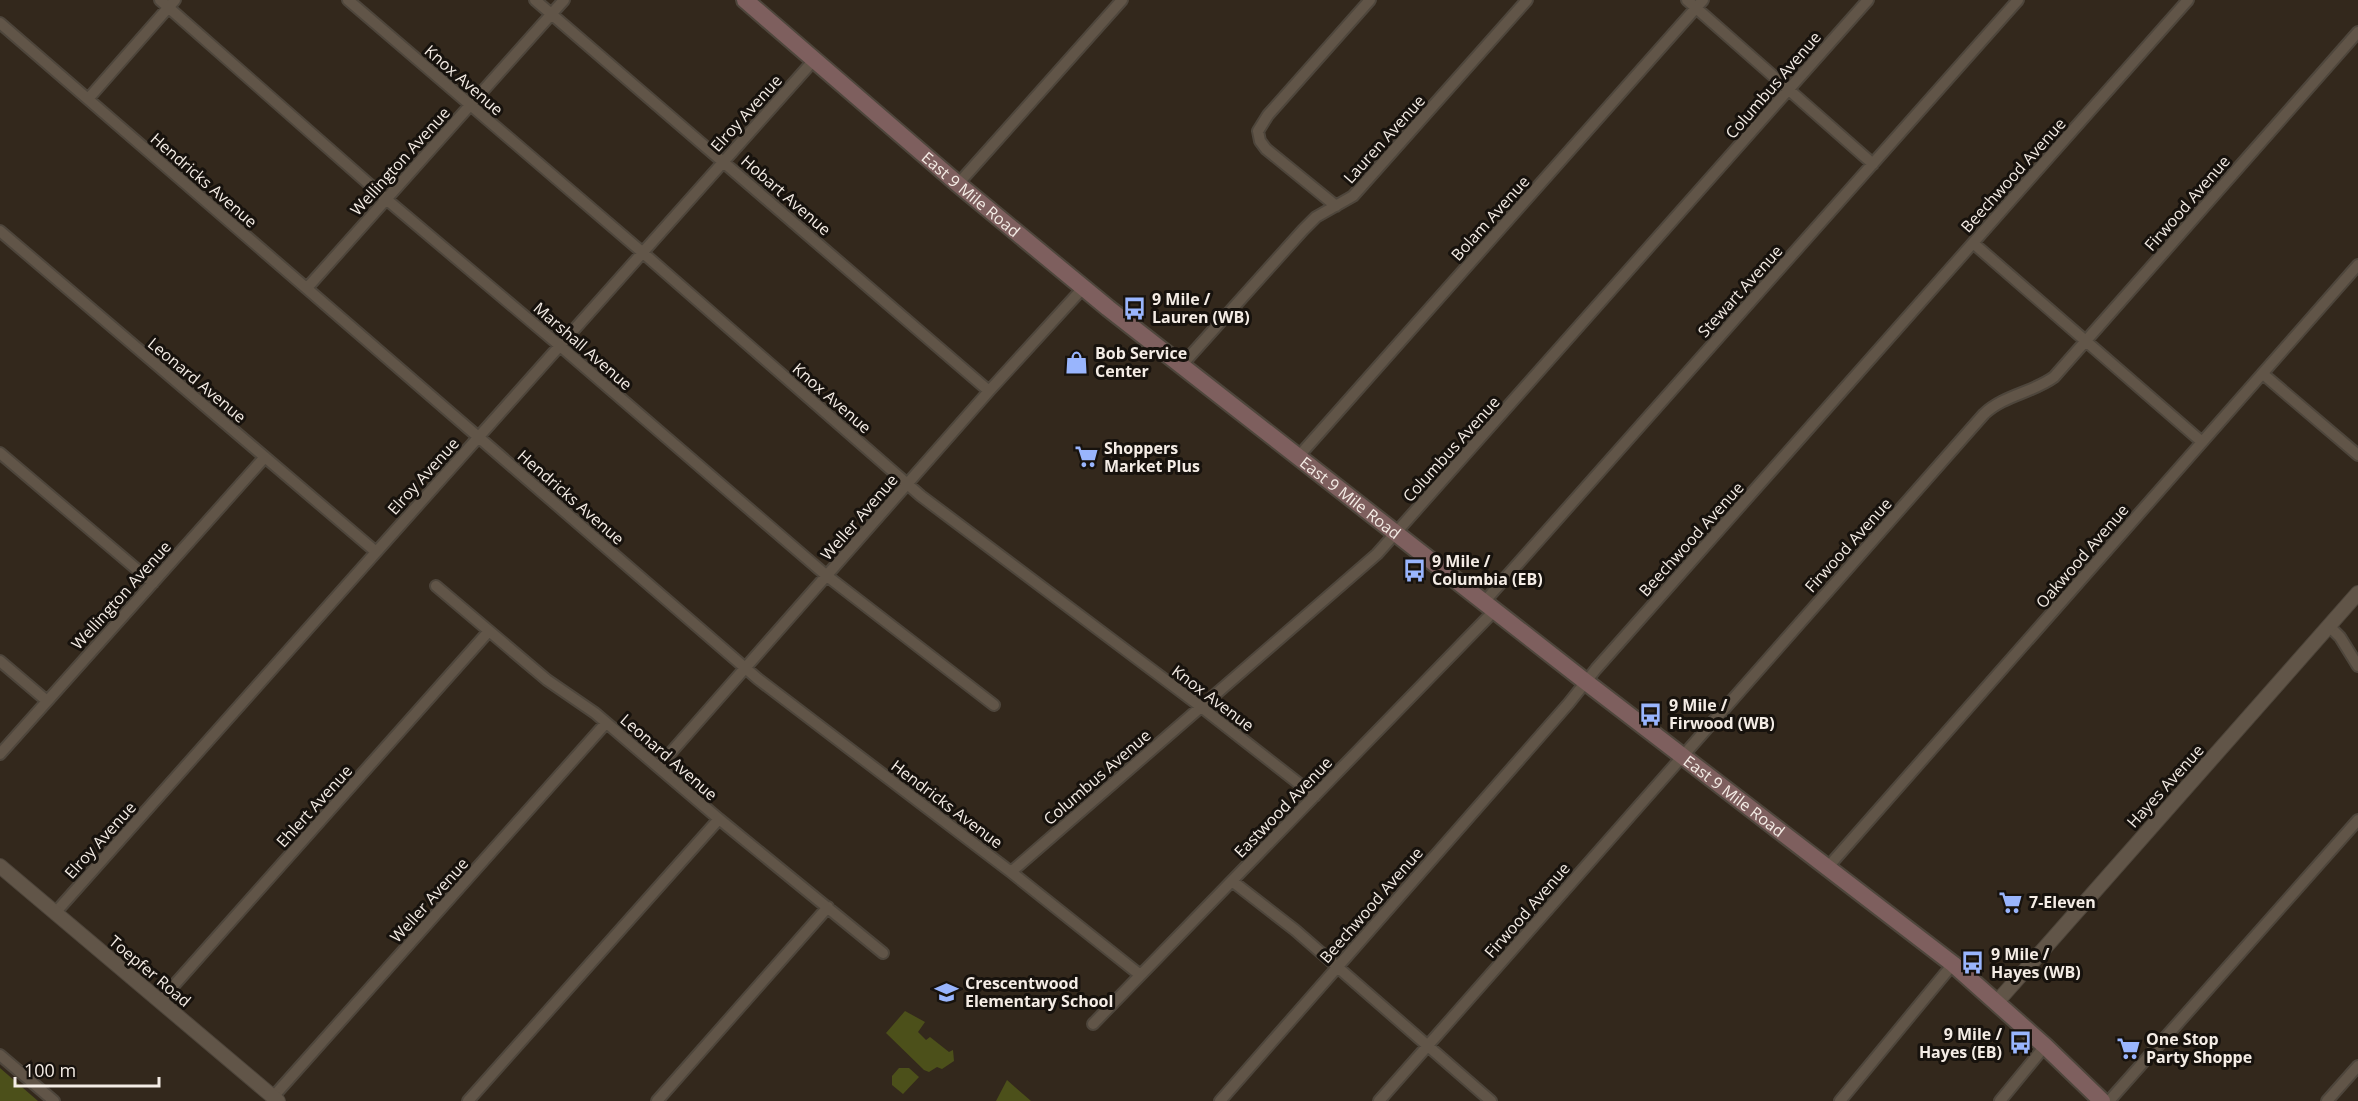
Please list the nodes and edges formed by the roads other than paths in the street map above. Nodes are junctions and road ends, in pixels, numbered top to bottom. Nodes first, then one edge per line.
1 (348, 0) edge
2 (535, 0) edge
3 (564, 0) edge
4 (745, 0) edge
5 (1122, 0) edge
6 (1370, 0) edge
7 (1527, 0) edge
8 (1687, 0) edge
9 (1868, 0) edge
10 (2018, 0) edge
11 (2188, 0) edge
12 (168, 3) edge
13 (1700, 4) edge
14 (551, 14) junction
15 (0, 23) edge
16 (2358, 32) edge
17 (814, 60) junction
18 (1789, 90) junction
19 (88, 99) junction
20 (470, 105) junction
21 (723, 162) junction
22 (1873, 164) junction
23 (958, 184) junction
24 (386, 199) junction
25 (1336, 206) junction
26 (0, 231) edge
27 (1972, 243) junction
28 (642, 252) junction
29 (2358, 265) edge
30 (306, 288) junction
31 (1083, 288) junction
32 (2086, 340) junction
33 (559, 345) junction
34 (1181, 366) junction
35 (2263, 374) junction
36 (989, 391) junction
37 (478, 437) junction
38 (2202, 442) junction
39 (0, 453) edge
40 (2358, 455) edge
41 (265, 457) junction
42 (1298, 457) junction
43 (908, 484) junction
44 (1396, 534) junction
45 (375, 551) junction
46 (827, 576) junction
47 (153, 583) junction
48 (436, 586) dead end
49 (2358, 593) edge
50 (1490, 606) junction
51 (2329, 626) junction
52 (489, 631) junction
53 (0, 661) edge
54 (2358, 666) edge
55 (746, 667) junction
56 (1586, 682) junction
57 (47, 700) junction
58 (994, 705) dead end
59 (1200, 706) junction
60 (606, 723) junction
61 (0, 754) edge
62 (1682, 756) junction
63 (659, 766) junction
64 (1315, 796) junction
65 (719, 819) junction
66 (2358, 820) edge
67 (0, 866) edge
68 (1828, 867) junction
69 (1011, 872) junction
70 (1232, 881) junction
71 (828, 907) junction
72 (55, 913) junction
73 (883, 952) dead end
74 (1953, 964) junction
75 (1338, 967) junction
76 (1139, 974) junction
77 (160, 1001) junction
78 (1997, 1002) junction
79 (1093, 1024) dead end
80 (1427, 1046) junction
81 (2045, 1046) junction
82 (0, 1055) edge
83 (2358, 1066) edge
84 (276, 1099) edge
85 (54, 1101) edge
86 (468, 1101) edge
87 (657, 1101) edge
88 (1220, 1101) edge
89 (1379, 1101) edge
90 (1491, 1101) edge
91 (1840, 1101) edge
92 (2000, 1101) edge
93 (2102, 1101) edge
94 (2109, 1101) edge
95 (2327, 1101) edge

1 - 20 street, Knox Avenue
2 - 14 street, Hobart Avenue
3 - 14 street, Wellington Avenue
4 - 17 main road, East 9 Mile Road
5 - 23 street
6 - 25 street
7 - 25 street, Lauren Avenue
8 - 13 street
9 - 18 street, Columbus Avenue
10 - 22 street, Stewart Avenue
11 - 27 street, Beechwood Avenue
12 - 19 street
12 - 24 street, Marshall Avenue
13 - 18 street
13 - 42 street, Bolam Avenue
14 - 20 street, Wellington Avenue
14 - 21 street, Hobart Avenue
15 - 19 street, Hendricks Avenue
16 - 32 street, Firwood Avenue
17 - 21 street, Elroy Avenue
17 - 23 main road, East 9 Mile Road
18 - 22 street
18 - 44 street, Columbus Avenue
19 - 30 street, Hendricks Avenue
20 - 24 street, Wellington Avenue
20 - 28 street, Knox Avenue
21 - 28 street, Elroy Avenue
21 - 36 street, Hobart Avenue
22 - 50 street, Stewart Avenue
23 - 31 main road, East 9 Mile Road
24 - 30 street, Wellington Avenue
24 - 33 street, Marshall Avenue
25 - 34 street, Lauren Avenue
26 - 41 street, Leonard Avenue
27 - 32 street
27 - 56 street, Beechwood Avenue
28 - 33 street, Elroy Avenue
28 - 43 street, Knox Avenue
29 - 35 street, Oakwood Avenue
30 - 37 street, Hendricks Avenue
31 - 34 main road, East 9 Mile Road
31 - 36 street, Weller Avenue
32 - 38 street
32 - 62 street, Firwood Avenue
33 - 37 street, Elroy Avenue
33 - 46 street, Marshall Avenue
34 - 42 main road, East 9 Mile Road
35 - 38 street, Oakwood Avenue
35 - 40 street
36 - 43 street, Weller Avenue
37 - 45 street, Elroy Avenue
37 - 55 street, Hendricks Avenue
38 - 68 street, Oakwood Avenue
39 - 47 street
41 - 45 street, Leonard Avenue
41 - 47 street, Wellington Avenue
42 - 44 main road, East 9 Mile Road
43 - 46 street, Weller Avenue
43 - 59 street, Knox Avenue
44 - 50 main road, East 9 Mile Road
44 - 59 street, Columbus Avenue
45 - 72 street, Elroy Avenue
46 - 55 street, Weller Avenue
46 - 58 street, Marshall Avenue
47 - 57 street, Wellington Avenue
48 - 52 street, Leonard Avenue
49 - 51 street, Hayes Avenue
50 - 56 main road, East 9 Mile Road
50 - 64 street, Eastwood Avenue
51 - 54 street
51 - 78 street, Hayes Avenue
52 - 60 street, Leonard Avenue
52 - 77 street, Ehlert Avenue
53 - 57 street
55 - 63 street, Weller Avenue
55 - 69 street, Hendricks Avenue
56 - 62 main road, East 9 Mile Road
56 - 75 street, Beechwood Avenue
57 - 61 street, Wellington Avenue
59 - 64 street, Knox Avenue
59 - 69 street, Columbus Avenue
60 - 63 street, Leonard Avenue
60 - 84 street, Weller Avenue
62 - 68 main road, East 9 Mile Road
62 - 80 street, Firwood Avenue
63 - 65 street, Leonard Avenue
64 - 70 street, Eastwood Avenue
65 - 71 street, Leonard Avenue
65 - 86 street
66 - 94 street
67 - 72 street, Toepfer Road
68 - 74 main road, East 9 Mile Road
69 - 76 street, Hendricks Avenue
70 - 75 street
70 - 76 street, Eastwood Avenue
71 - 73 street, Leonard Avenue
71 - 87 street
72 - 77 street, Toepfer Road
74 - 78 main road, East 9 Mile Road
74 - 91 street
75 - 80 street
75 - 88 street, Beechwood Avenue
76 - 79 street, Eastwood Avenue
77 - 84 street, Toepfer Road
78 - 81 main road, East 9 Mile Road
80 - 89 street, Firwood Avenue
80 - 90 street
81 - 92 street
81 - 93 main road, East 9 Mile Road
82 - 85 street
83 - 95 street

